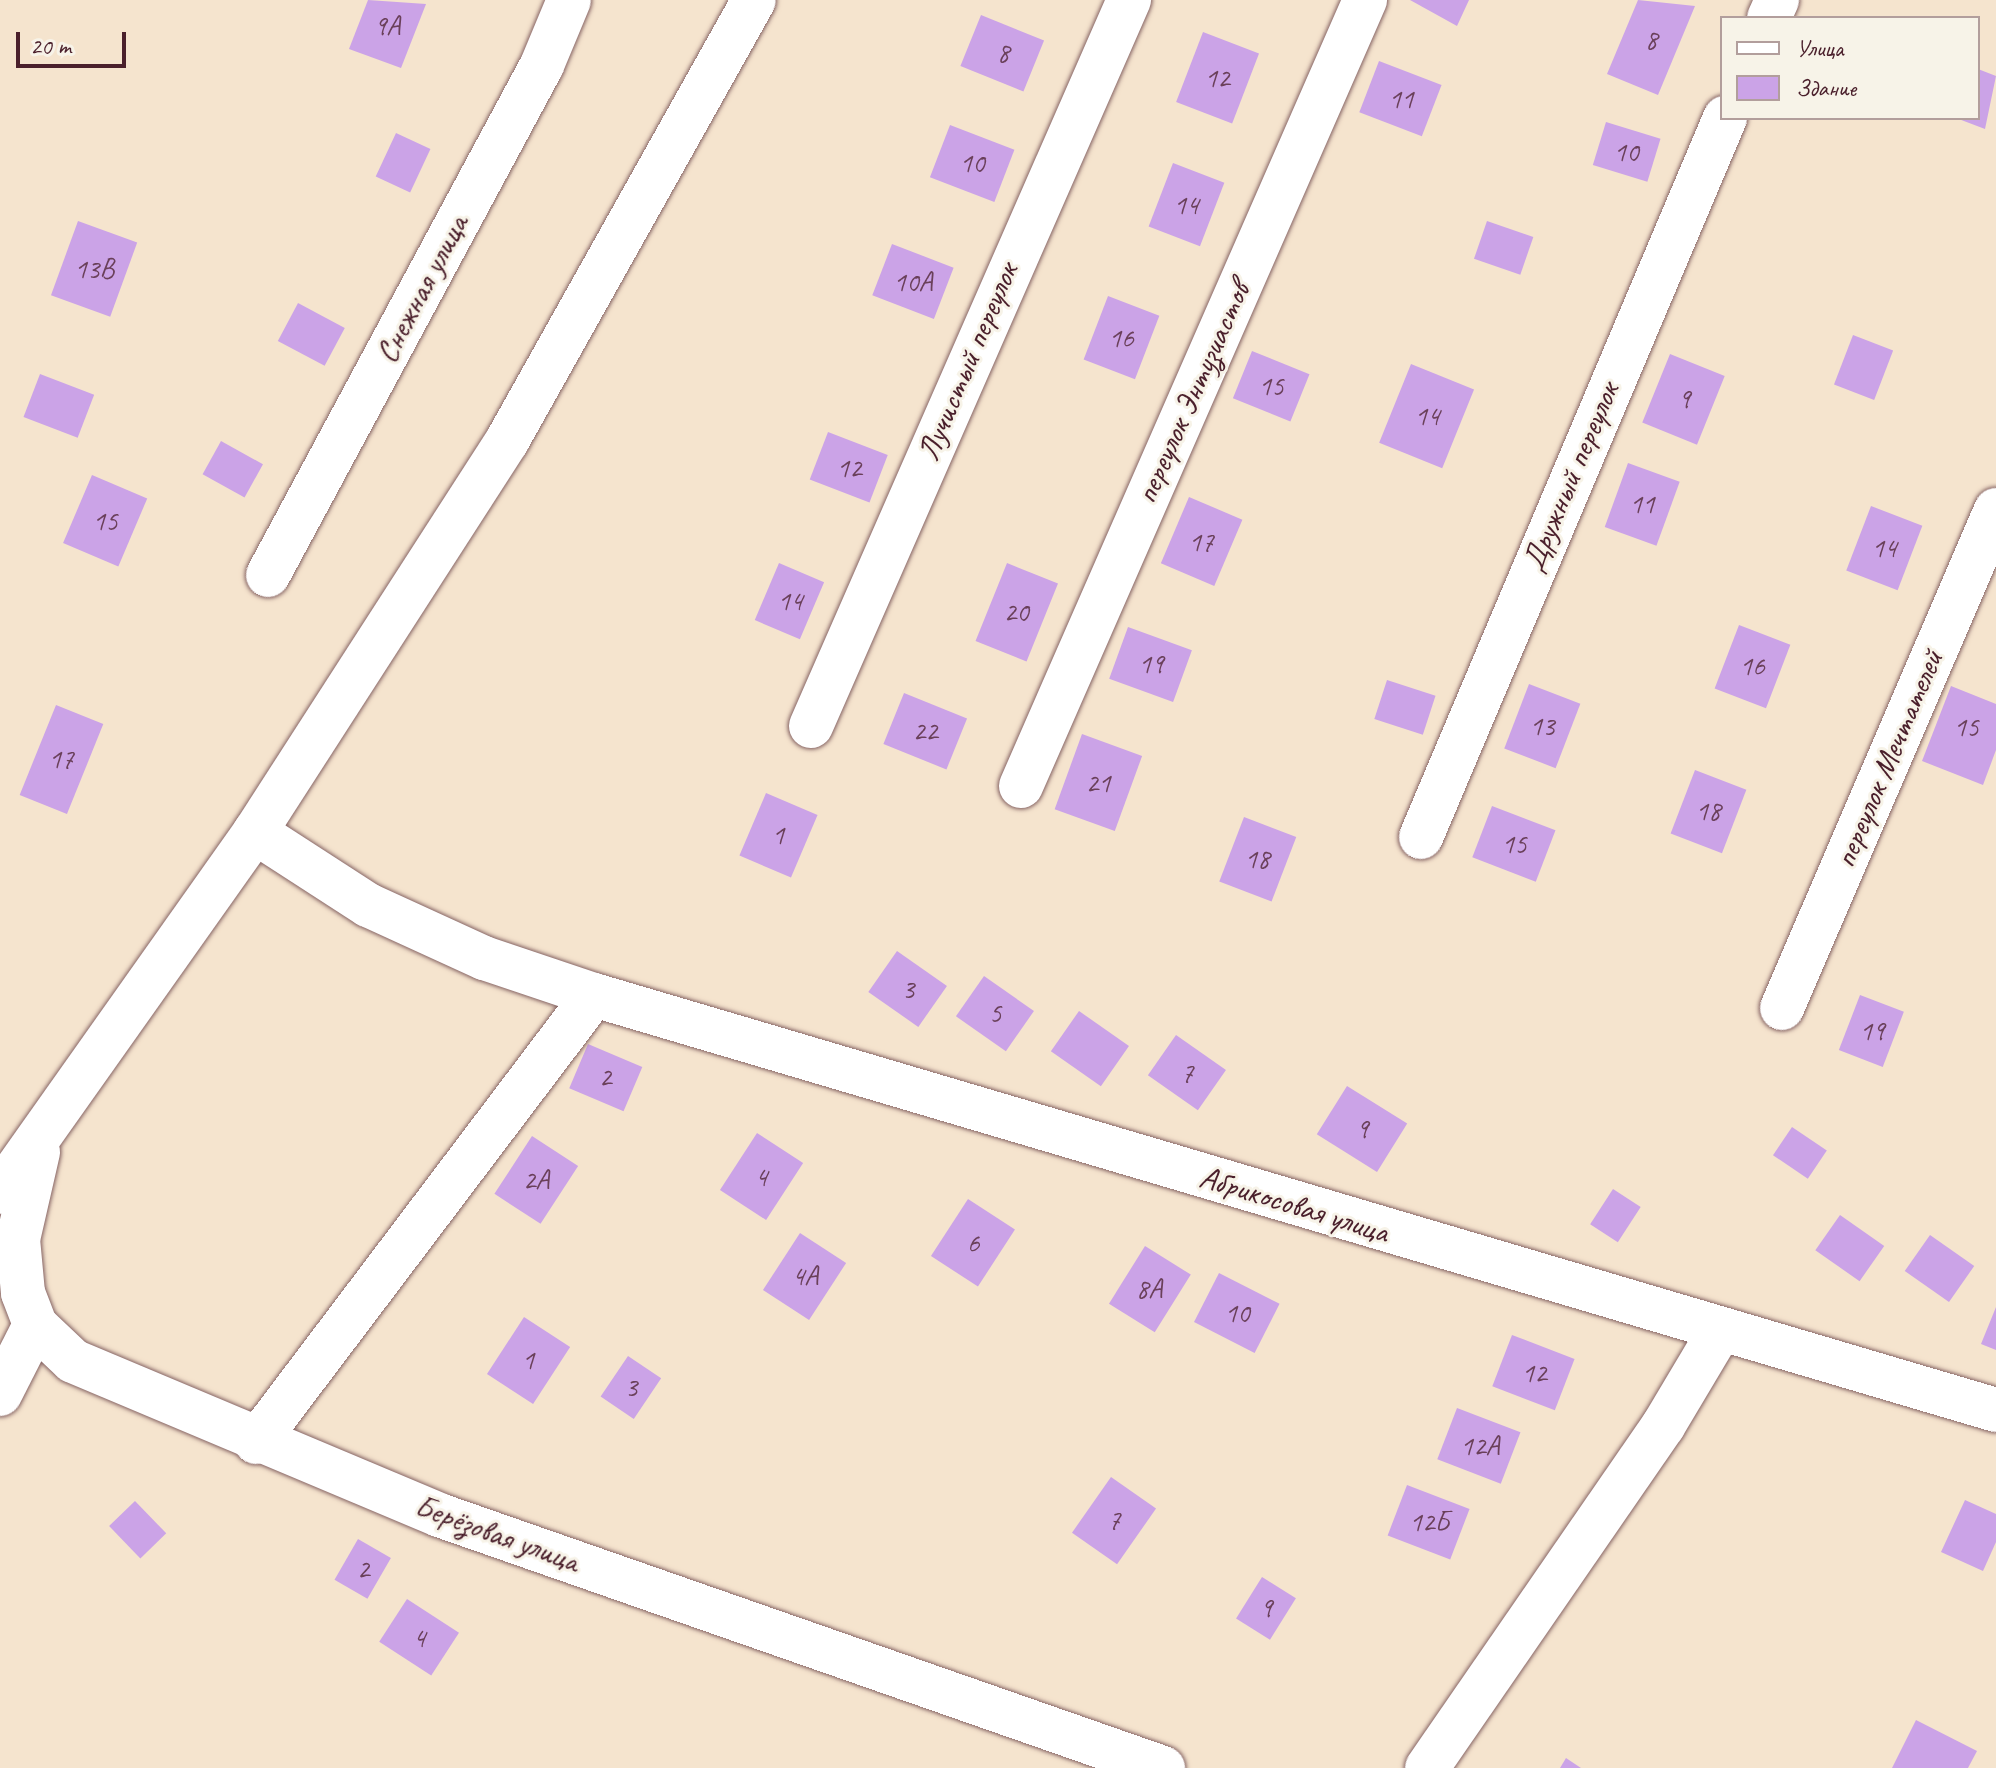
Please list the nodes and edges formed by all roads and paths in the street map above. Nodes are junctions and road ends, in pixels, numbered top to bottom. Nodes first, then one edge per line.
1 (569, 0) edge
2 (754, 0) edge
3 (1129, 0) edge
4 (1365, 0) edge
5 (1724, 120) edge
6 (1996, 510) edge
7 (268, 575) dead end
8 (811, 726) dead end
9 (1021, 786) dead end
10 (255, 832) junction
11 (1421, 837) dead end
12 (594, 995) junction
13 (1782, 1008) dead end
14 (42, 1135) junction
15 (0, 1192) edge
16 (35, 1325) junction
17 (1719, 1332) junction
18 (0, 1394) edge
19 (1996, 1410) edge
20 (256, 1442) junction
21 (1163, 1768) edge
22 (1427, 1768) edge

1 - 7 street, Снежная улица
2 - 10 street
3 - 8 street, Лучистый переулок
4 - 9 street, переулок Энтузиастов
5 - 11 street, Дружный переулок
6 - 13 street, переулок Мечтателей
10 - 12 street, Абрикосовая улица
10 - 14 street
12 - 17 street, Абрикосовая улица
12 - 20 street
14 - 15 street
14 - 16 street, Берёзовая улица
16 - 18 street
16 - 20 street, Берёзовая улица
17 - 19 street, Абрикосовая улица
17 - 22 street
20 - 21 street, Берёзовая улица

